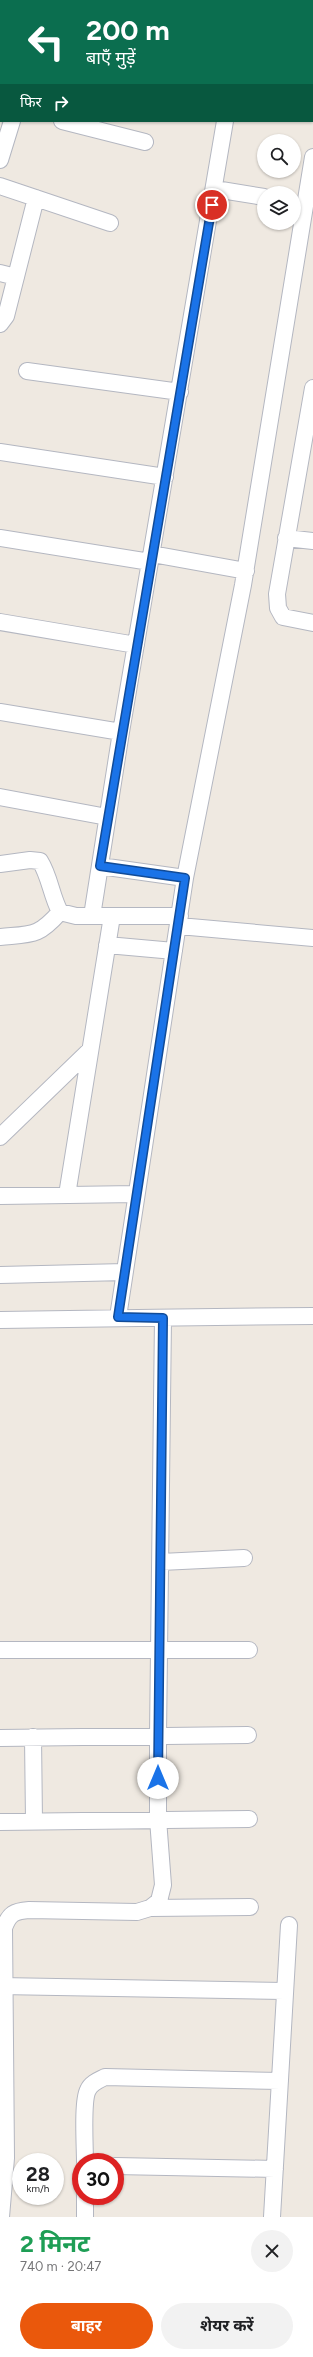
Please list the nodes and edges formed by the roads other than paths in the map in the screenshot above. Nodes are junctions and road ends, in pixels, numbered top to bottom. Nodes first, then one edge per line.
1 (12, 122) edge
2 (66, 122) edge
3 (225, 122) edge
4 (146, 142) dead end
5 (313, 157) edge
6 (0, 160) edge
7 (0, 186) edge
8 (215, 189) junction
9 (257, 196) edge
10 (36, 198) junction
11 (304, 203) edge
12 (110, 223) dead end
13 (0, 273) edge
14 (16, 277) junction
15 (0, 324) edge
16 (27, 371) dead end
17 (313, 388) edge
18 (180, 392) junction
19 (0, 452) edge
20 (307, 455) edge
21 (165, 477) junction
22 (0, 538) edge
23 (286, 538) junction
24 (313, 542) edge
25 (151, 558) junction
26 (246, 570) junction
27 (0, 622) edge
28 (313, 623) edge
29 (136, 645) junction
30 (0, 712) edge
31 (121, 732) junction
32 (0, 797) edge
33 (107, 816) junction
34 (0, 864) edge
35 (100, 866) junction
36 (185, 878) junction
37 (60, 912) junction
38 (92, 916) junction
39 (112, 916) junction
40 (179, 921) junction
41 (0, 937) edge
42 (313, 938) edge
43 (107, 945) junction
44 (174, 951) junction
45 (90, 1050) junction
46 (0, 1136) edge
47 (136, 1194) junction
48 (67, 1195) junction
49 (0, 1196) edge
50 (125, 1272) junction
51 (0, 1275) edge
52 (313, 1316) edge
53 (118, 1317) junction
54 (163, 1318) junction
55 (0, 1320) edge
56 (244, 1558) dead end
57 (160, 1562) junction
58 (159, 1649) junction
59 (0, 1650) edge
60 (249, 1650) dead end
61 (248, 1735) dead end
62 (158, 1736) junction
63 (33, 1737) junction
64 (0, 1738) edge
65 (249, 1819) dead end
66 (158, 1820) junction
67 (34, 1821) junction
68 (0, 1822) edge
69 (250, 1907) dead end
70 (150, 1908) junction
71 (0, 1910) edge
72 (18, 1910) junction
73 (289, 1925) dead end
74 (2, 1986) edge
75 (284, 1991) junction
76 (3, 2076) edge
77 (280, 2081) junction
78 (85, 2153) edge
79 (124, 2166) edge
80 (275, 2169) junction
81 (85, 2205) edge
82 (1, 2217) edge
83 (85, 2217) edge
84 (272, 2217) edge

1 - 6 street
2 - 4 street
3 - 8 street
5 - 11 street
7 - 10 street
8 - 9 street
8 - 18 street
10 - 12 street
10 - 14 street
11 - 26 street
13 - 14 street
14 - 15 street
16 - 18 street
17 - 20 street
18 - 21 street
19 - 21 street
20 - 23 street
21 - 25 street
22 - 25 street
23 - 24 street
23 - 28 street
25 - 26 street
25 - 29 street
26 - 36 street
27 - 29 street
29 - 31 street
30 - 31 street
31 - 33 street
32 - 33 street
33 - 35 street
34 - 37 street
35 - 36 street
35 - 38 street
36 - 40 street
37 - 38 street
37 - 41 street
38 - 39 street
39 - 40 street
39 - 43 street
40 - 42 street
40 - 44 street
43 - 44 street
43 - 45 street
44 - 47 street
45 - 46 street
45 - 48 street
47 - 48 street
47 - 50 street
48 - 49 street
50 - 51 street
50 - 53 street
52 - 54 street
53 - 54 street
53 - 55 street
54 - 57 street
56 - 57 street
57 - 58 street
58 - 59 street
58 - 60 street
58 - 62 street
61 - 62 street
62 - 63 street
62 - 66 street
63 - 64 street
63 - 67 street
65 - 66 street
66 - 67 street
66 - 70 street
67 - 68 street
69 - 70 street
70 - 72 street
71 - 72 street
72 - 74 street
73 - 75 street
74 - 75 street
74 - 76 street
75 - 77 street
76 - 82 street
77 - 78 street
77 - 80 street
79 - 80 street
80 - 84 street
81 - 83 street

